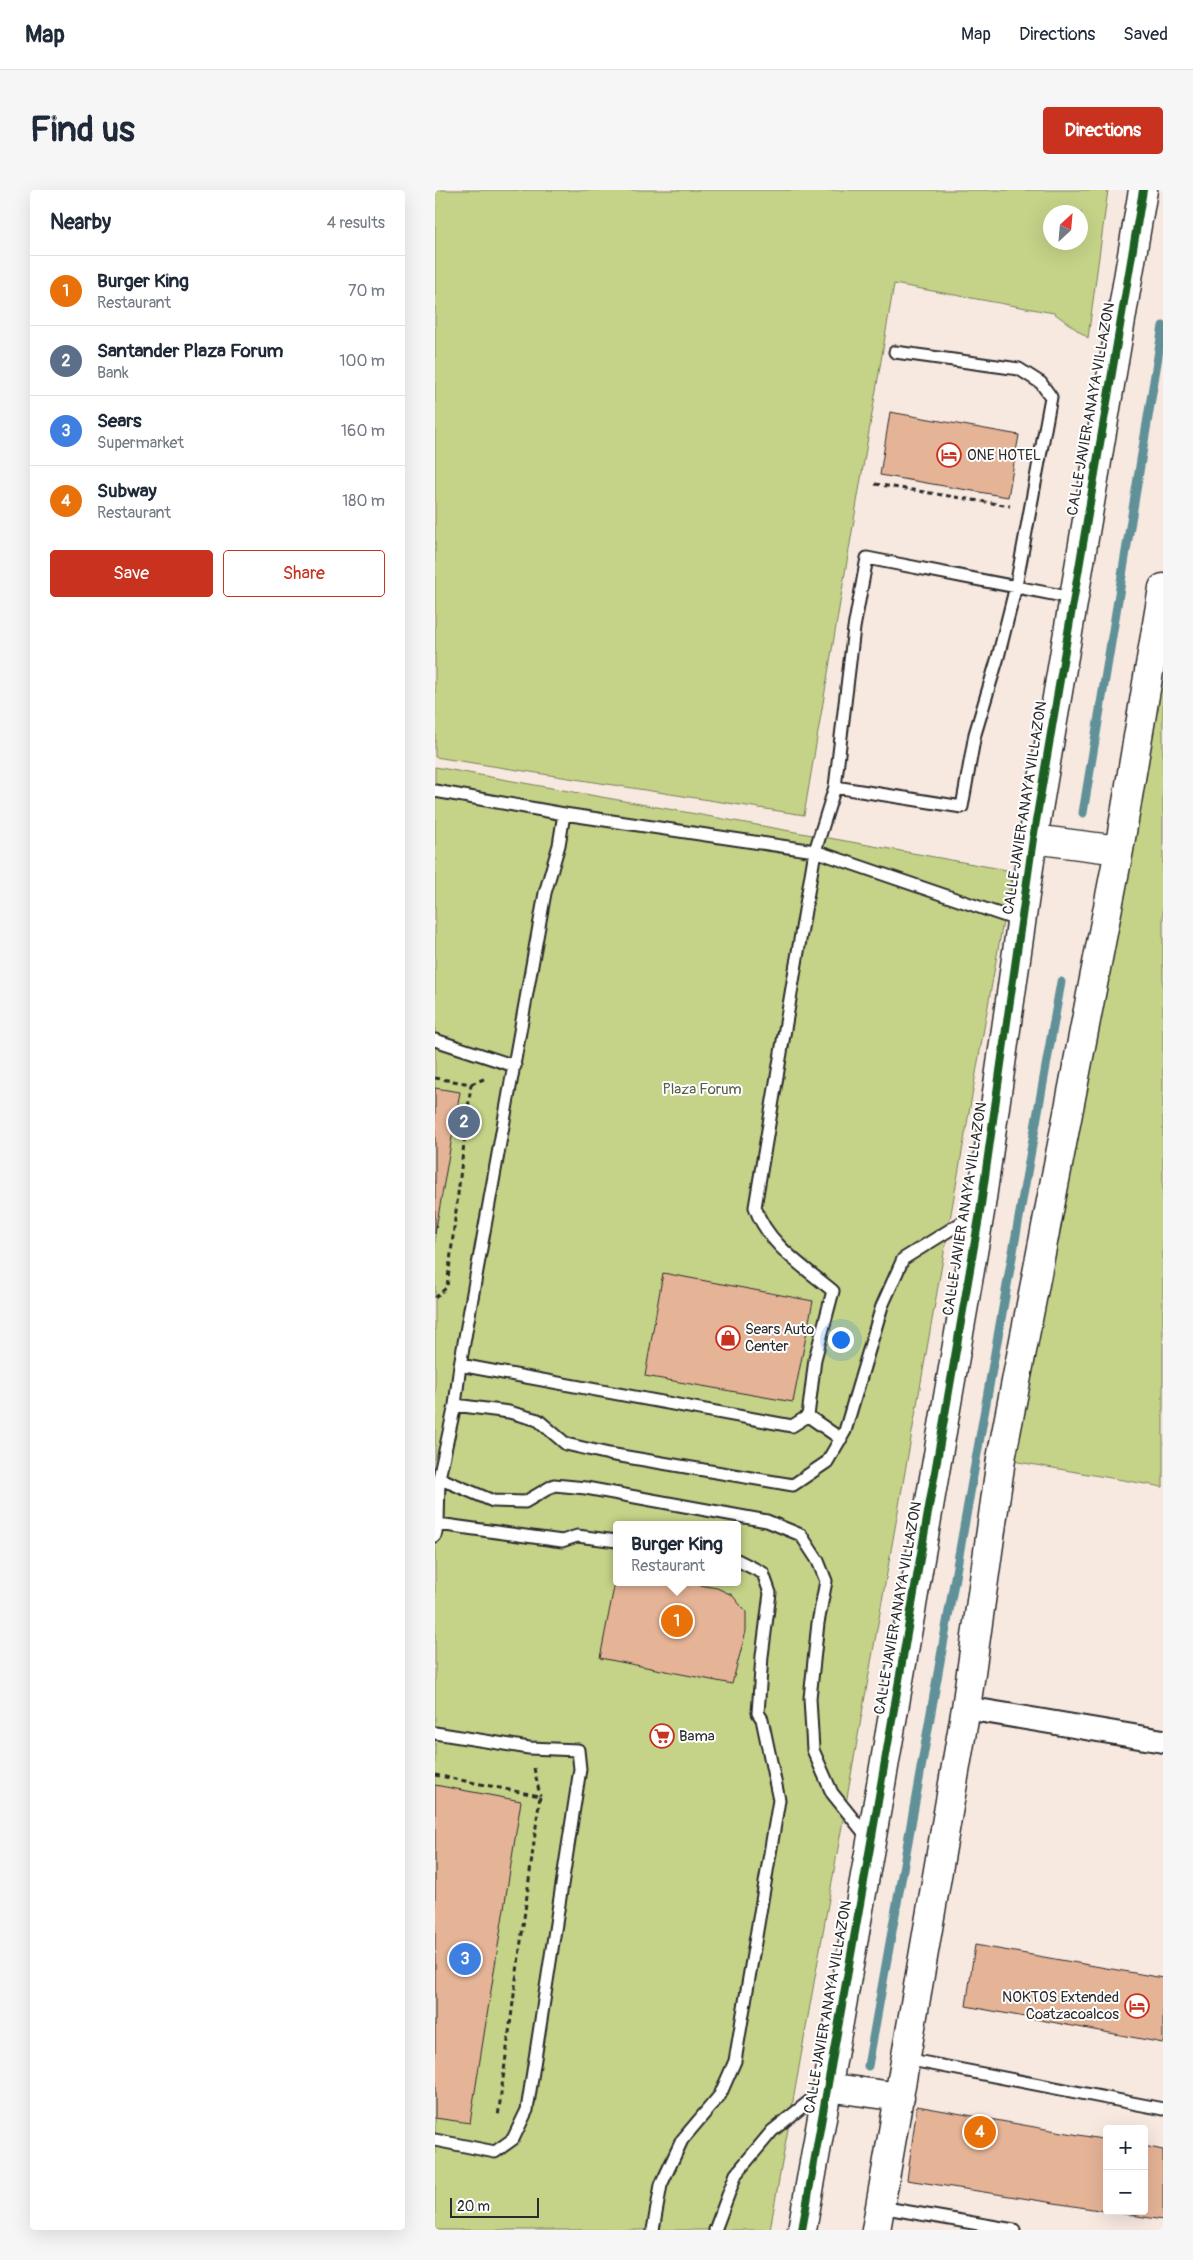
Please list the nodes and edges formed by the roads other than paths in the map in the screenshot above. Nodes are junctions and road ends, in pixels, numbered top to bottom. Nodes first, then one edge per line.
1 (1143, 190) edge
2 (895, 352) dead end
3 (1016, 586) junction
4 (1163, 588) edge
5 (1073, 598) junction
6 (835, 787) junction
7 (435, 791) edge
8 (564, 814) junction
9 (1033, 838) junction
10 (1119, 850) junction
11 (815, 851) junction
12 (1021, 921) junction
13 (435, 1040) edge
14 (515, 1066) junction
15 (980, 1212) junction
16 (460, 1365) junction
17 (455, 1405) junction
18 (808, 1416) junction
19 (841, 1439) junction
20 (439, 1478) junction
21 (438, 1524) junction
22 (435, 1536) edge
23 (613, 1540) edge
24 (741, 1562) edge
25 (966, 1708) junction
26 (435, 1733) edge
27 (1163, 1740) edge
28 (871, 1842) junction
29 (906, 2059) junction
30 (827, 2087) junction
31 (900, 2098) junction
32 (1163, 2109) edge
33 (435, 2140) edge
34 (878, 2219) edge
35 (653, 2230) edge
36 (715, 2230) edge
37 (802, 2230) edge
38 (1014, 2230) edge

1 - 5 street, CALLE JAVIER ANAYA VILLAZON
2 - 3 lane
3 - 5 lane
3 - 6 lane
3 - 6 lane
4 - 10 street
5 - 9 street, CALLE JAVIER ANAYA VILLAZON
6 - 11 lane
7 - 8 lane
8 - 11 lane
8 - 14 lane
9 - 10 street
9 - 12 street, CALLE JAVIER ANAYA VILLAZON
10 - 25 street
11 - 12 lane
11 - 18 lane
12 - 15 street, CALLE JAVIER ANAYA VILLAZON
13 - 14 lane
14 - 16 lane
15 - 19 lane
15 - 28 street, CALLE JAVIER ANAYA VILLAZON
16 - 17 lane
16 - 18 lane
17 - 19 lane
17 - 20 lane
18 - 19 lane
20 - 21 lane
20 - 28 lane
21 - 22 lane
21 - 23 lane
24 - 35 lane
25 - 27 street
25 - 29 street
26 - 33 lane
28 - 30 street, CALLE JAVIER ANAYA VILLAZON
29 - 31 street
29 - 32 lane
30 - 31 street
30 - 36 lane
30 - 37 street, CALLE JAVIER ANAYA VILLAZON
31 - 34 street
34 - 38 lane

